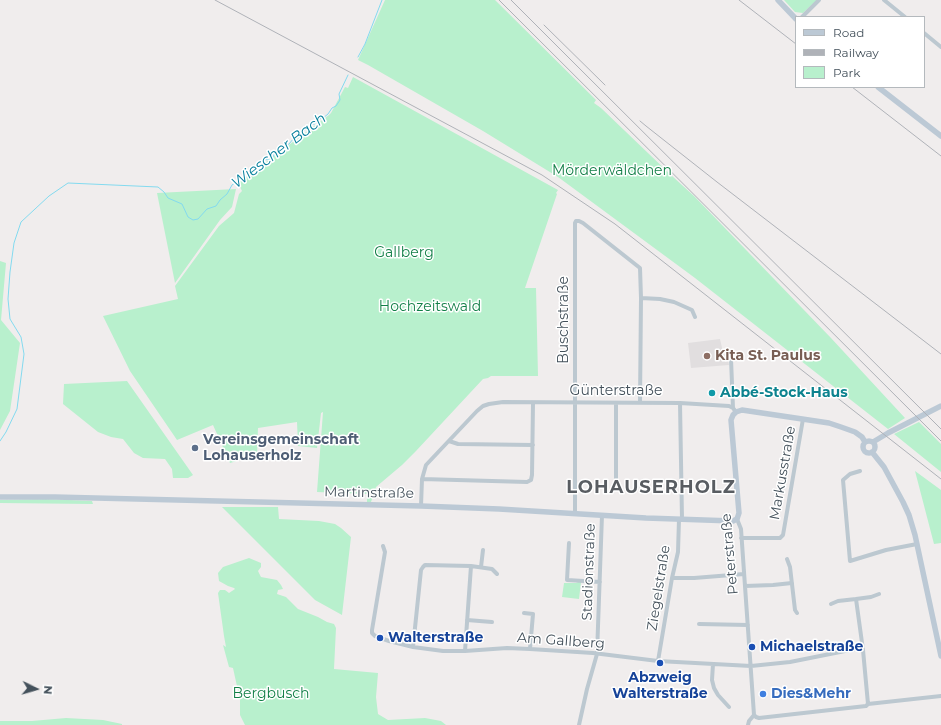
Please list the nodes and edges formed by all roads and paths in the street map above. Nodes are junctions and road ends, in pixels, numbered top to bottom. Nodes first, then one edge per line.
1 (778, 0) edge
2 (819, 0) edge
3 (884, 0) edge
4 (803, 16) edge
5 (904, 16) edge
6 (795, 18) edge
7 (925, 34) edge
8 (941, 47) edge
9 (879, 88) edge
10 (941, 136) edge
11 (641, 298) junction
12 (695, 317) dead end
13 (727, 350) dead end
14 (576, 402) junction
15 (616, 402) junction
16 (533, 403) junction
17 (640, 403) junction
18 (680, 403) junction
19 (941, 406) edge
20 (734, 410) junction
21 (803, 419) junction
22 (449, 441) junction
23 (865, 442) junction
24 (874, 442) junction
25 (533, 445) junction
26 (872, 452) junction
27 (860, 471) dead end
28 (422, 479) junction
29 (618, 487) dead end
30 (0, 498) edge
31 (421, 506) junction
32 (575, 514) junction
33 (602, 515) junction
34 (680, 519) junction
35 (737, 519) junction
36 (741, 538) junction
37 (569, 543) dead end
38 (917, 544) junction
39 (384, 546) dead end
40 (483, 550) dead end
41 (786, 560) dead end
42 (471, 566) junction
43 (481, 567) junction
44 (497, 574) dead end
45 (744, 574) junction
46 (672, 578) junction
47 (600, 582) junction
48 (792, 583) junction
49 (745, 586) junction
50 (879, 594) dead end
51 (856, 599) junction
52 (831, 604) dead end
53 (524, 613) dead end
54 (797, 613) dead end
55 (533, 614) junction
56 (538, 614) dead end
57 (467, 620) junction
58 (492, 622) dead end
59 (699, 624) dead end
60 (748, 625) junction
61 (413, 647) junction
62 (530, 649) junction
63 (863, 650) junction
64 (464, 651) junction
65 (597, 654) junction
66 (941, 656) edge
67 (658, 661) junction
68 (713, 664) junction
69 (751, 666) junction
70 (941, 696) edge
71 (868, 704) junction
72 (729, 707) dead end
73 (754, 715) junction
74 (579, 725) edge
75 (748, 725) edge

1 - 6 street
2 - 4 street
3 - 5 street
7 - 8 street
9 - 10 street
11 - 12 street
11 - 14 street, Buschstraße
11 - 17 street
13 - 20 street, Peterstraße
14 - 15 street, Günterstraße
14 - 16 street, Günterstraße
14 - 32 street, Buschstraße
15 - 17 street, Günterstraße
15 - 29 street
16 - 22 street, Günterstraße
16 - 25 street
17 - 18 street, Günterstraße
18 - 20 street, Günterstraße
18 - 34 street, Ziegelstraße
19 - 24 street
20 - 21 street, Günterstraße
20 - 35 street, Peterstraße
21 - 23 street, Günterstraße
21 - 36 street, Markusstraße
22 - 25 street
22 - 28 street, Günterstraße
23 - 24 street
23 - 26 street, Günterstraße
24 - 26 street
25 - 28 street
26 - 38 street
27 - 38 street
28 - 31 street, Günterstraße
30 - 31 street, Martinstraße
31 - 32 street, Martinstraße
32 - 33 street, Martinstraße
33 - 34 street, Martinstraße
33 - 47 street, Stadionstraße
34 - 35 street, Martinstraße
34 - 46 street, Ziegelstraße
35 - 36 street, Peterstraße
36 - 45 street, Peterstraße
37 - 47 street
38 - 66 street
39 - 61 street, Am Gallberg
40 - 43 street
41 - 48 street
42 - 43 street
42 - 57 street
42 - 61 street
43 - 44 street
45 - 46 street
45 - 49 street, Peterstraße
46 - 67 street, Ziegelstraße
47 - 65 street, Stadionstraße
48 - 49 street
48 - 54 street
49 - 60 street, Peterstraße
50 - 51 street
51 - 52 street
51 - 63 street
53 - 55 street
55 - 56 street
55 - 62 street
57 - 58 street
57 - 64 street
59 - 60 street
60 - 69 street, Peterstraße
61 - 64 street, Am Gallberg
62 - 64 street, Am Gallberg
62 - 65 street, Am Gallberg
63 - 69 street
63 - 71 street
65 - 67 street, Am Gallberg
65 - 74 street, Stadionstraße
67 - 68 street, Am Gallberg
68 - 69 street, Am Gallberg
68 - 72 street
69 - 73 street, Peterstraße
70 - 71 street
71 - 73 street
73 - 75 street

